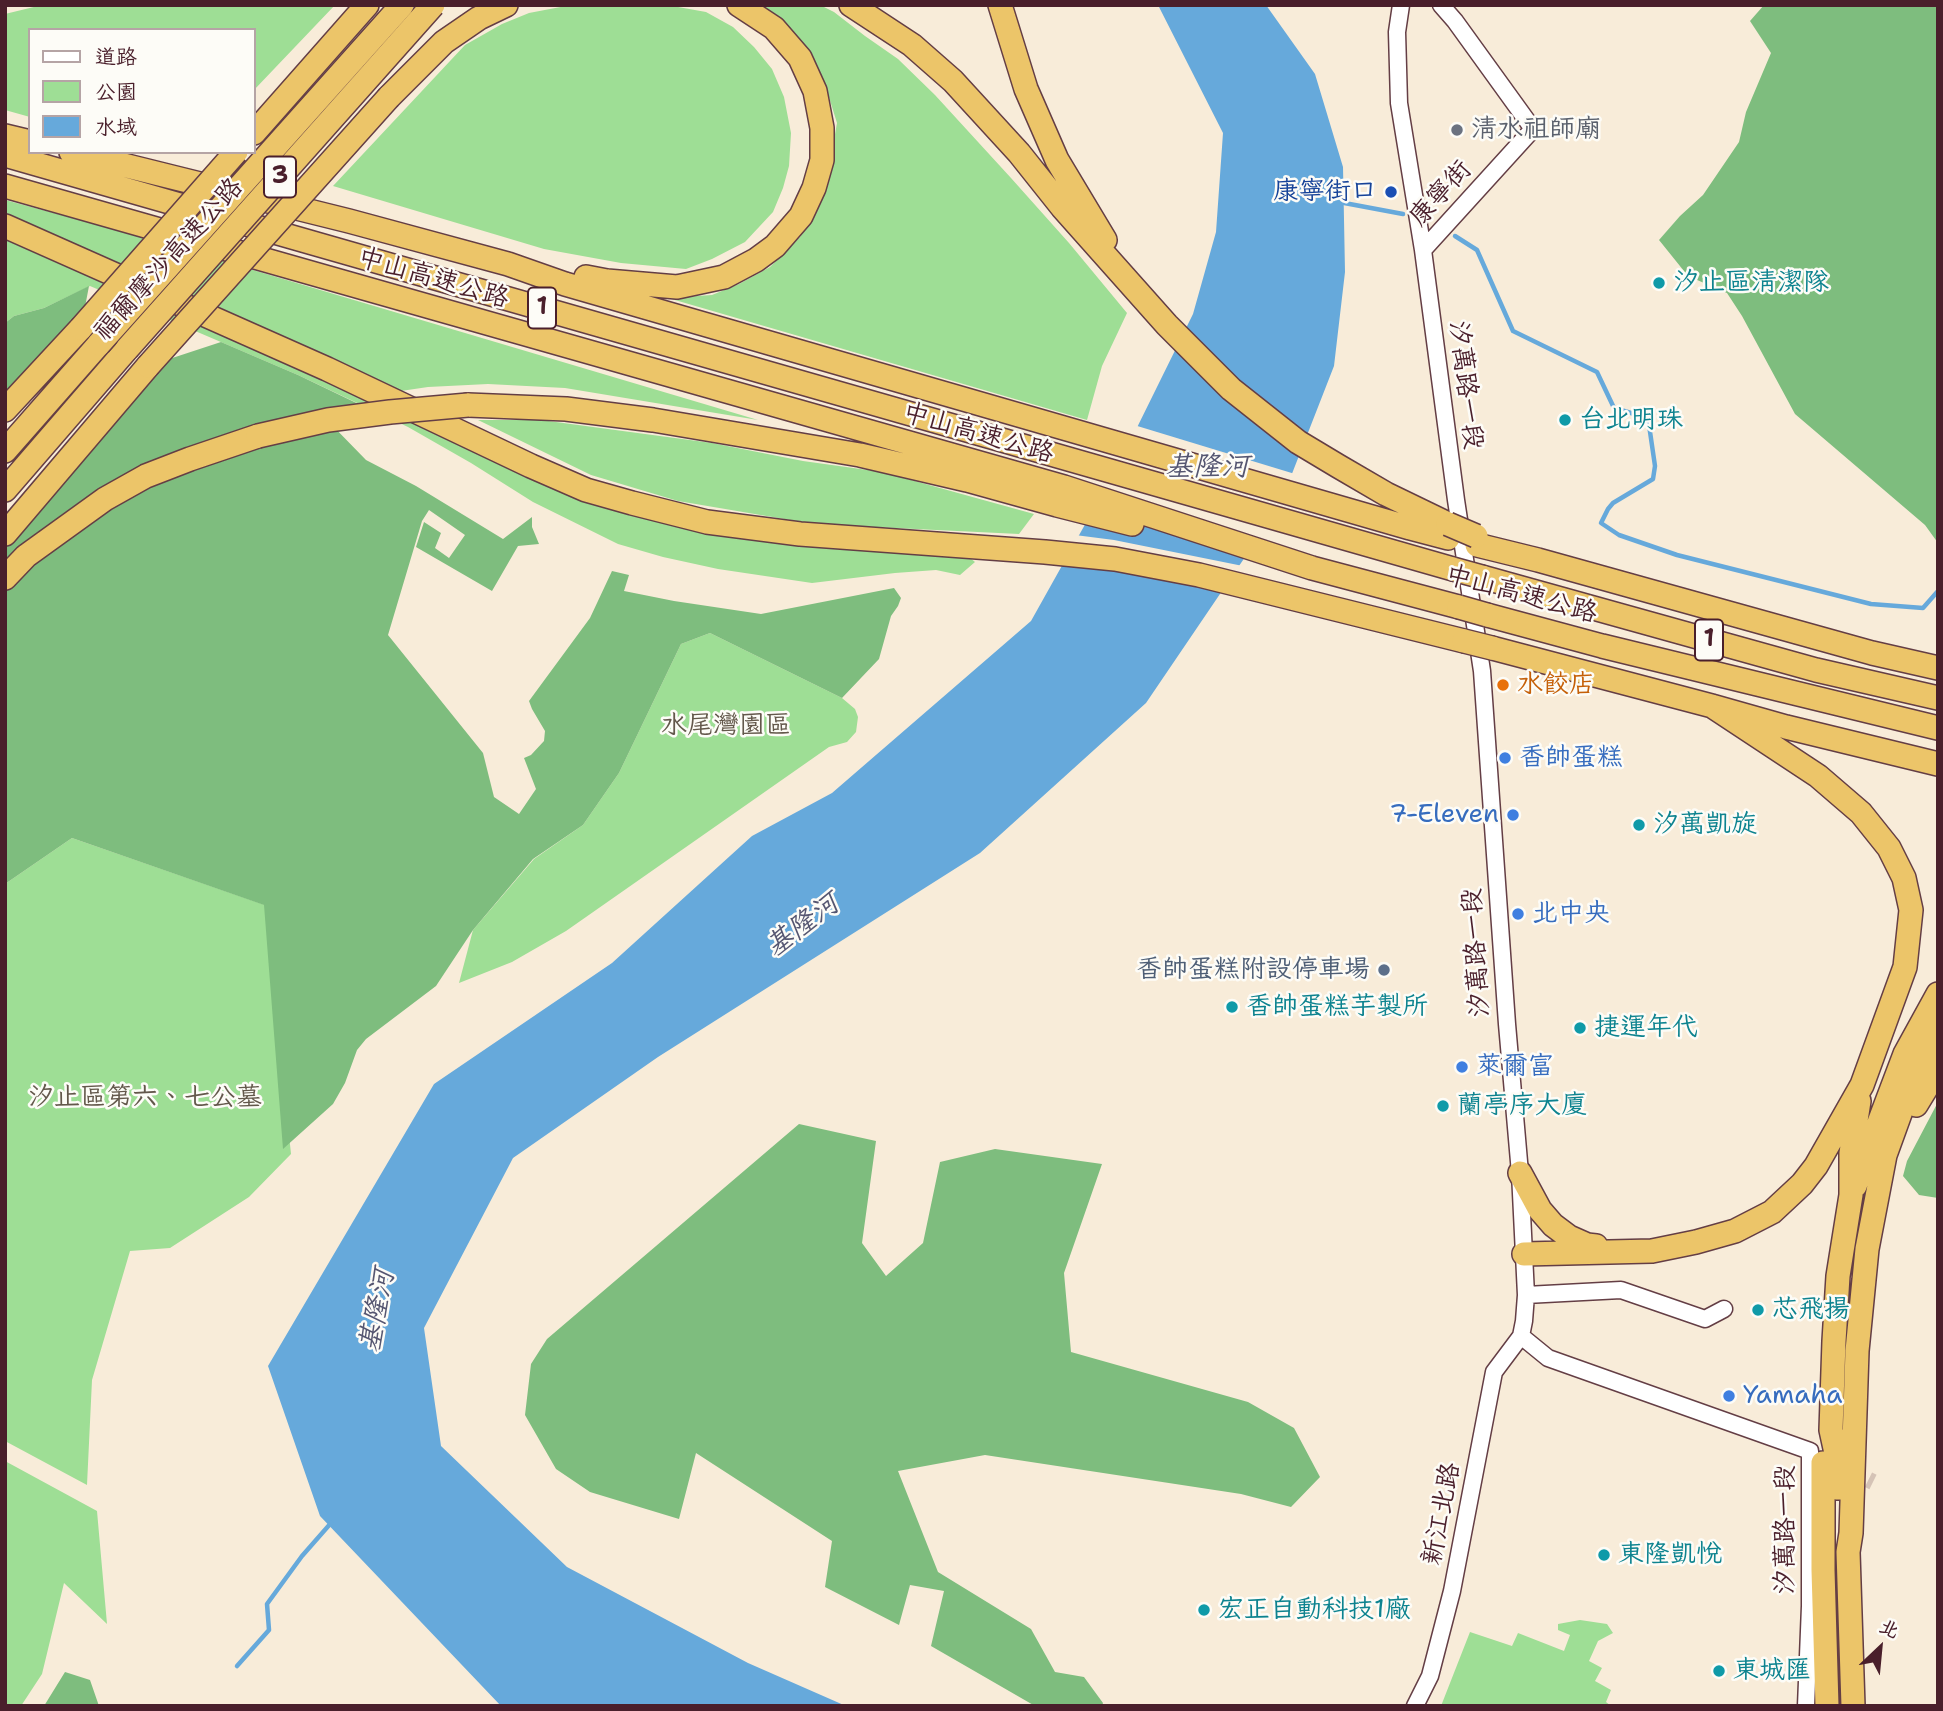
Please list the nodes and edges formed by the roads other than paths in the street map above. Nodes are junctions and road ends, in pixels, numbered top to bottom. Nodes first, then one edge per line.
1 (367, 5) edge
2 (402, 5) edge
3 (433, 5) edge
4 (506, 5) edge
5 (739, 5) edge
6 (851, 5) edge
7 (1000, 5) edge
8 (1401, 5) edge
9 (1441, 5) edge
10 (256, 131) edge
11 (5, 136) edge
12 (28, 142) edge
13 (79, 154) edge
14 (234, 154) edge
15 (5, 155) edge
16 (5, 186) edge
17 (5, 226) edge
18 (5, 234) edge
19 (1423, 250) junction
20 (71, 256) junction
21 (508, 264) junction
22 (1141, 296) junction
23 (5, 410) edge
24 (5, 451) edge
25 (5, 490) edge
26 (1061, 496) junction
27 (1448, 531) junction
28 (5, 534) edge
29 (5, 578) edge
30 (1938, 668) edge
31 (1938, 698) edge
32 (1712, 706) junction
33 (1938, 729) edge
34 (1938, 764) edge
35 (1938, 994) edge
36 (1938, 1027) edge
37 (1938, 1069) edge
38 (1862, 1085) junction
39 (1520, 1173) junction
40 (1851, 1195) junction
41 (1879, 1196) junction
42 (1623, 1251) junction
43 (1524, 1254) junction
44 (1526, 1295) junction
45 (1724, 1309) dead end
46 (1521, 1336) junction
47 (1831, 1430) junction
48 (1847, 1552) junction
49 (1415, 1706) edge
50 (1806, 1706) edge
51 (1827, 1706) edge
52 (1853, 1706) edge

1 - 10 highway
2 - 24 highway, 福爾摩沙高速公路 / 3, bridge
3 - 25 highway, 福爾摩沙高速公路 / 3, bridge
4 - 28 highway, bridge
5 - 21 highway
6 - 22 highway
7 - 22 highway
8 - 19 street, 汐萬路一段
9 - 19 street, 康寧街
11 - 12 highway
13 - 21 highway
14 - 23 highway, bridge
15 - 31 highway, 中山高速公路 / 1, bridge
16 - 26 highway, 中山高速公路 / 1
17 - 20 highway
18 - 20 highway
19 - 39 street, 汐萬路一段
20 - 32 highway, bridge
21 - 27 highway
22 - 27 highway
26 - 29 highway, bridge
26 - 33 highway, 中山高速公路 / 1, bridge
27 - 30 highway, bridge
32 - 34 highway
32 - 38 highway
35 - 40 highway
36 - 41 highway
37 - 41 highway
38 - 40 highway
38 - 42 highway
39 - 42 highway
39 - 43 street, 汐萬路一段
40 - 47 highway
41 - 48 highway
42 - 43 highway
43 - 44 street, 汐萬路一段
44 - 45 street
44 - 46 street, 汐萬路一段
46 - 49 street, 新江北路
46 - 50 street, 汐萬路一段
47 - 48 highway
47 - 51 highway
48 - 52 highway

